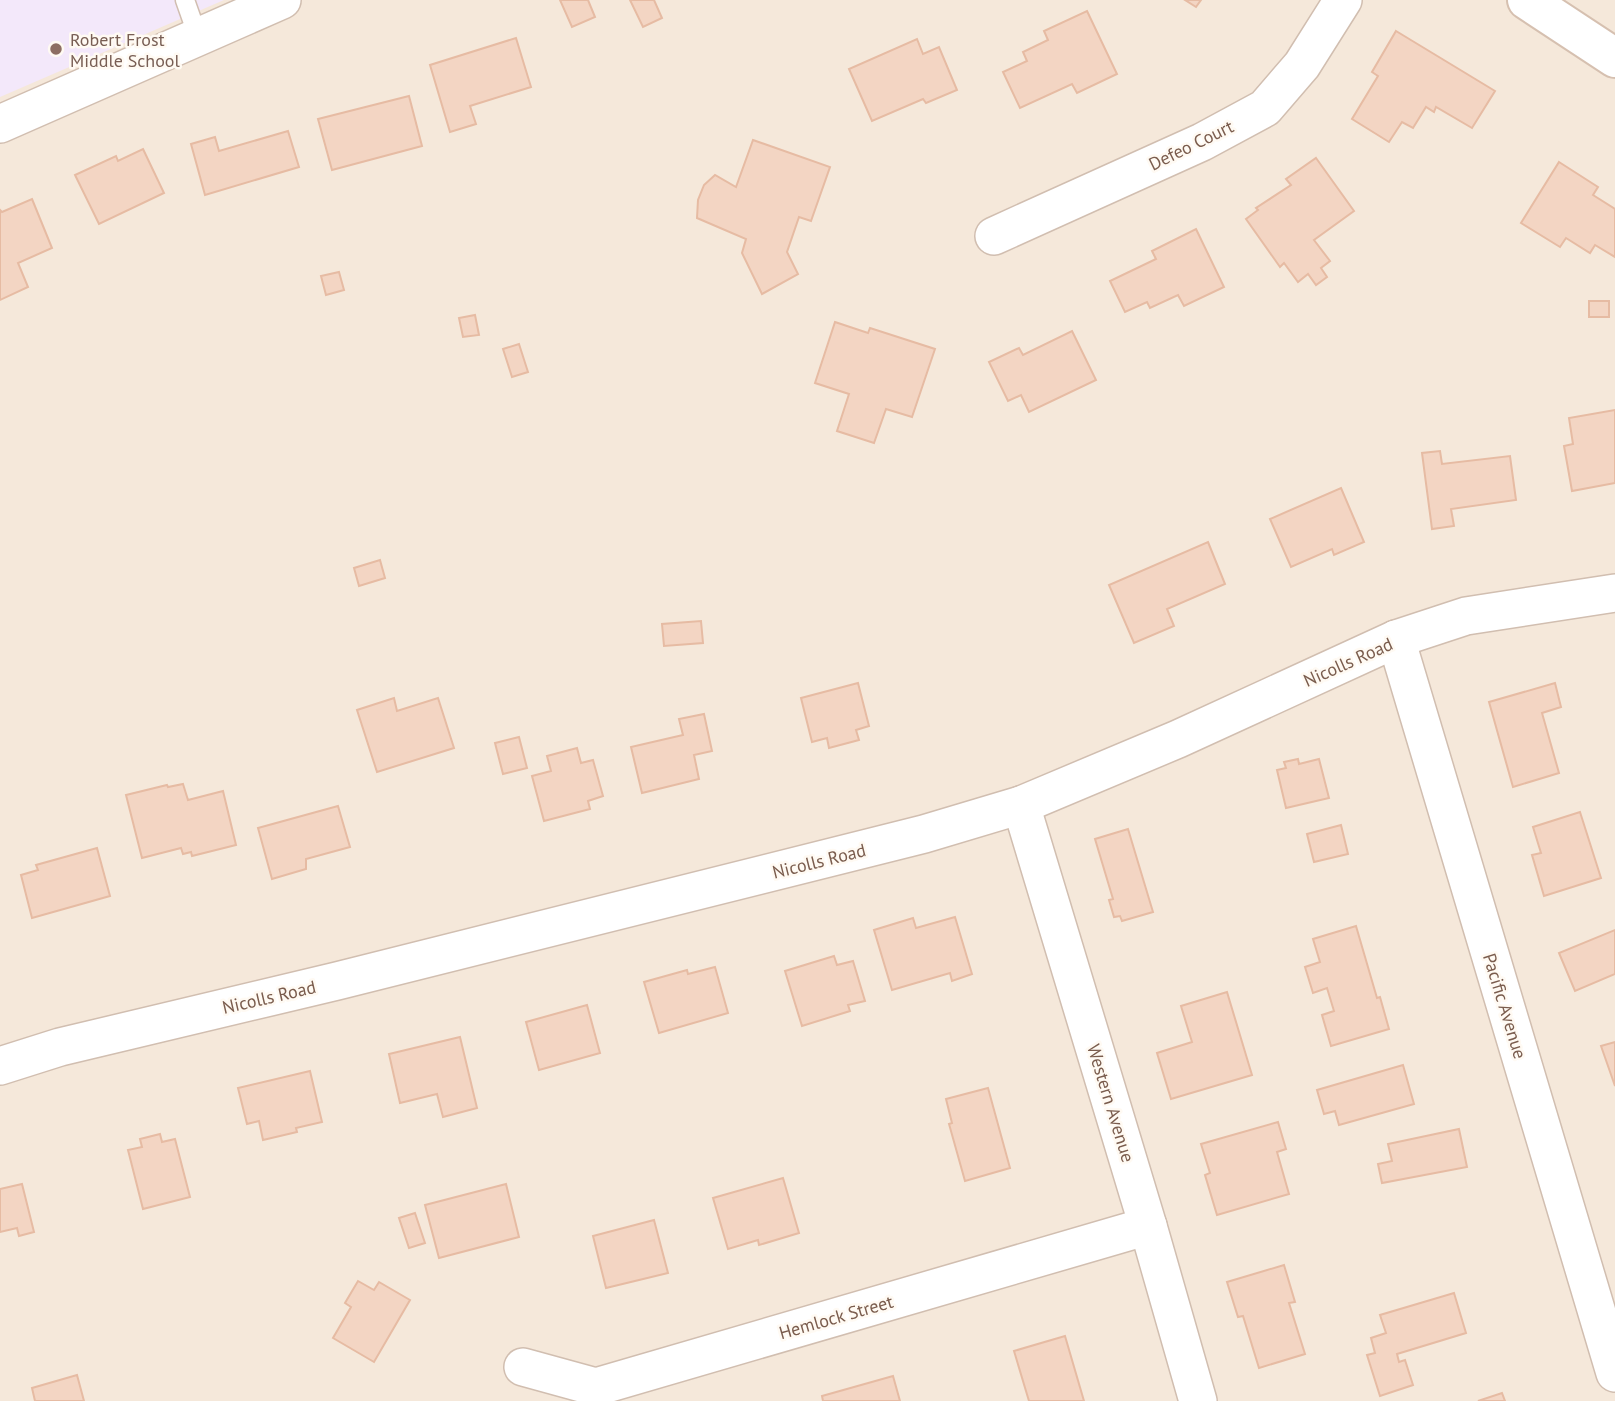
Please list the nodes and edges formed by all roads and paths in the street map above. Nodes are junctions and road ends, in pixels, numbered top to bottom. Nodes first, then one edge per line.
1 (185, 0) edge
2 (282, 0) edge
3 (1343, 0) edge
4 (1527, 0) edge
5 (198, 37) junction
6 (1615, 58) edge
7 (0, 124) edge
8 (994, 236) dead end
9 (1615, 593) edge
10 (1395, 639) junction
11 (1021, 805) junction
12 (0, 1066) edge
13 (1148, 1226) junction
14 (523, 1367) dead end
15 (1615, 1373) edge
16 (1198, 1401) edge

1 - 5 lane
2 - 5 street
3 - 8 street, Defeo Court
4 - 6 street
5 - 7 street
9 - 10 street, Nicolls Road
10 - 11 street, Nicolls Road
10 - 15 street, Pacific Avenue
11 - 12 street, Nicolls Road
11 - 13 street, Western Avenue
13 - 14 street, Hemlock Street
13 - 16 street, Western Avenue

